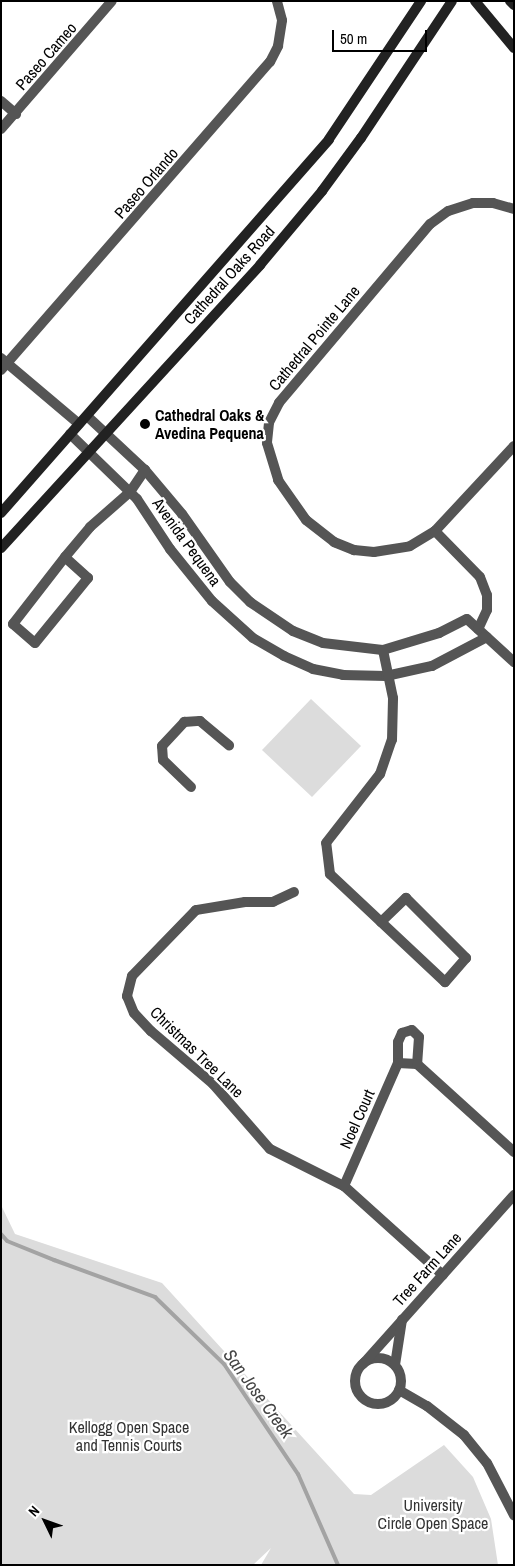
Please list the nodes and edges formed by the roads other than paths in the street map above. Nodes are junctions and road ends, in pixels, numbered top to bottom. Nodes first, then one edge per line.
1 (112, 1) edge
2 (277, 1) edge
3 (421, 1) edge
4 (452, 1) edge
5 (475, 1) edge
6 (510, 1) edge
7 (514, 6) edge
8 (514, 48) edge
9 (1, 101) edge
10 (16, 114) junction
11 (1, 129) edge
12 (514, 209) edge
13 (3, 364) edge
14 (87, 416) junction
15 (79, 424) junction
16 (105, 432) junction
17 (70, 434) junction
18 (514, 446) edge
19 (89, 450) junction
20 (145, 470) junction
21 (130, 492) junction
22 (1, 513) edge
23 (436, 531) junction
24 (1, 548) edge
25 (65, 557) junction
26 (478, 629) junction
27 (487, 637) junction
28 (383, 650) junction
29 (514, 662) edge
30 (386, 676) junction
31 (229, 745) dead end
32 (191, 787) dead end
33 (294, 892) dead end
34 (381, 922) junction
35 (398, 1063) junction
36 (417, 1064) junction
37 (514, 1152) edge
38 (344, 1186) junction
39 (514, 1195) edge
40 (443, 1275) junction
41 (403, 1319) junction
42 (363, 1364) junction
43 (395, 1365) junction
44 (399, 1390) junction
45 (514, 1515) edge

1 - 10 street, Paseo Cameo
2 - 13 street, Paseo Orlando
3 - 14 main road, Cathedral Oaks Road
4 - 16 main road, Cathedral Oaks Road
5 - 8 main road
6 - 7 main road
9 - 10 street
10 - 11 street, Paseo Cameo
12 - 23 street, Cathedral Pointe Lane
13 - 15 street
14 - 15 main road, Cathedral Oaks Road
14 - 16 street, Avenida Pequena
15 - 17 main road, Cathedral Oaks Road
16 - 19 main road, Cathedral Oaks Road
16 - 20 street, Avenida Pequena
17 - 19 street, Avenida Pequena
17 - 22 main road, Cathedral Oaks Road
18 - 23 street, Cathedral Pointe Lane
19 - 21 street, Avenida Pequena
19 - 24 main road, Cathedral Oaks Road
20 - 21 street
20 - 28 street, Avenida Pequena
21 - 25 street
21 - 30 street, Avenida Pequena
23 - 26 street
25 - 25 street
26 - 27 street
26 - 28 street, Avenida Pequena
27 - 29 street
27 - 30 street, Avenida Pequena
28 - 30 street
30 - 34 street
31 - 32 street
33 - 38 street, Christmas Tree Lane
34 - 34 street
35 - 36 street
35 - 36 street, Noel Court
35 - 38 street, Noel Court
36 - 37 street
38 - 40 street, Christmas Tree Lane
39 - 40 street, Tree Farm Lane
40 - 41 street, Tree Farm Lane
41 - 42 street, Tree Farm Lane
41 - 43 street
42 - 43 street
42 - 44 street
43 - 44 street
44 - 45 street

